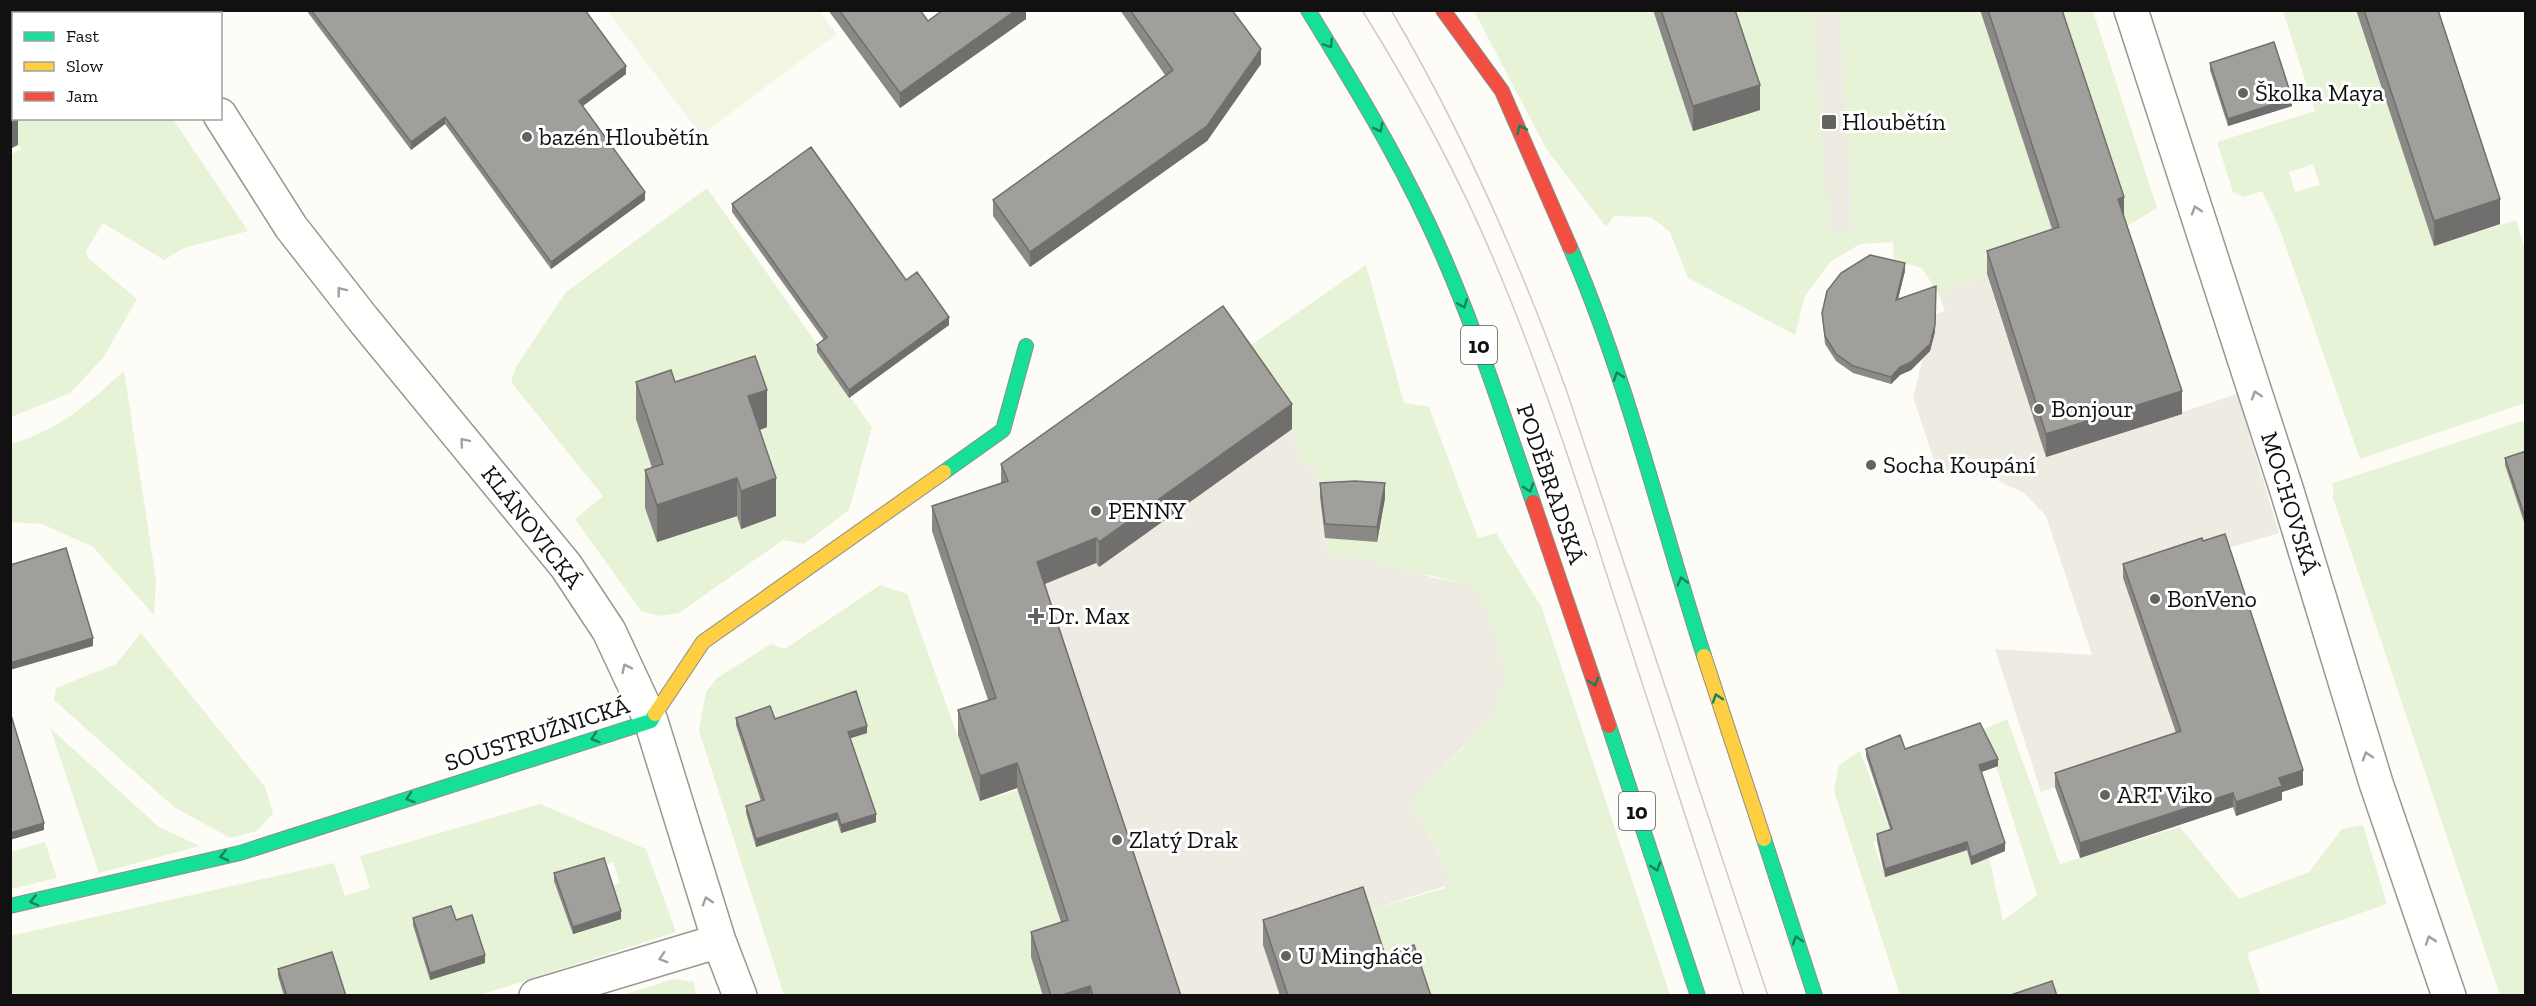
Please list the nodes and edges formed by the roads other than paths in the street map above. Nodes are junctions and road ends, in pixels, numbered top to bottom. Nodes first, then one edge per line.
1 (1308, 10) edge
2 (1443, 10) edge
3 (2131, 10) edge
4 (222, 118) edge
5 (1026, 346) dead end
6 (651, 721) junction
7 (10, 906) edge
8 (719, 941) junction
9 (536, 996) edge
10 (740, 996) edge
11 (1698, 996) edge
12 (1815, 996) edge
13 (2449, 996) edge

1 -> 11 main road, PODĚBRADSKÁ / 10
12 -> 2 main road
13 -> 3 street, MOCHOVSKÁ
6 -> 4 street, KLÁNOVICKÁ
5 - 6 main road, SOUSTRUŽNICKÁ
6 -> 7 main road, SOUSTRUŽNICKÁ
8 -> 6 street, KLÁNOVICKÁ
8 -> 9 street
8 - 10 street, KLÁNOVICKÁ

